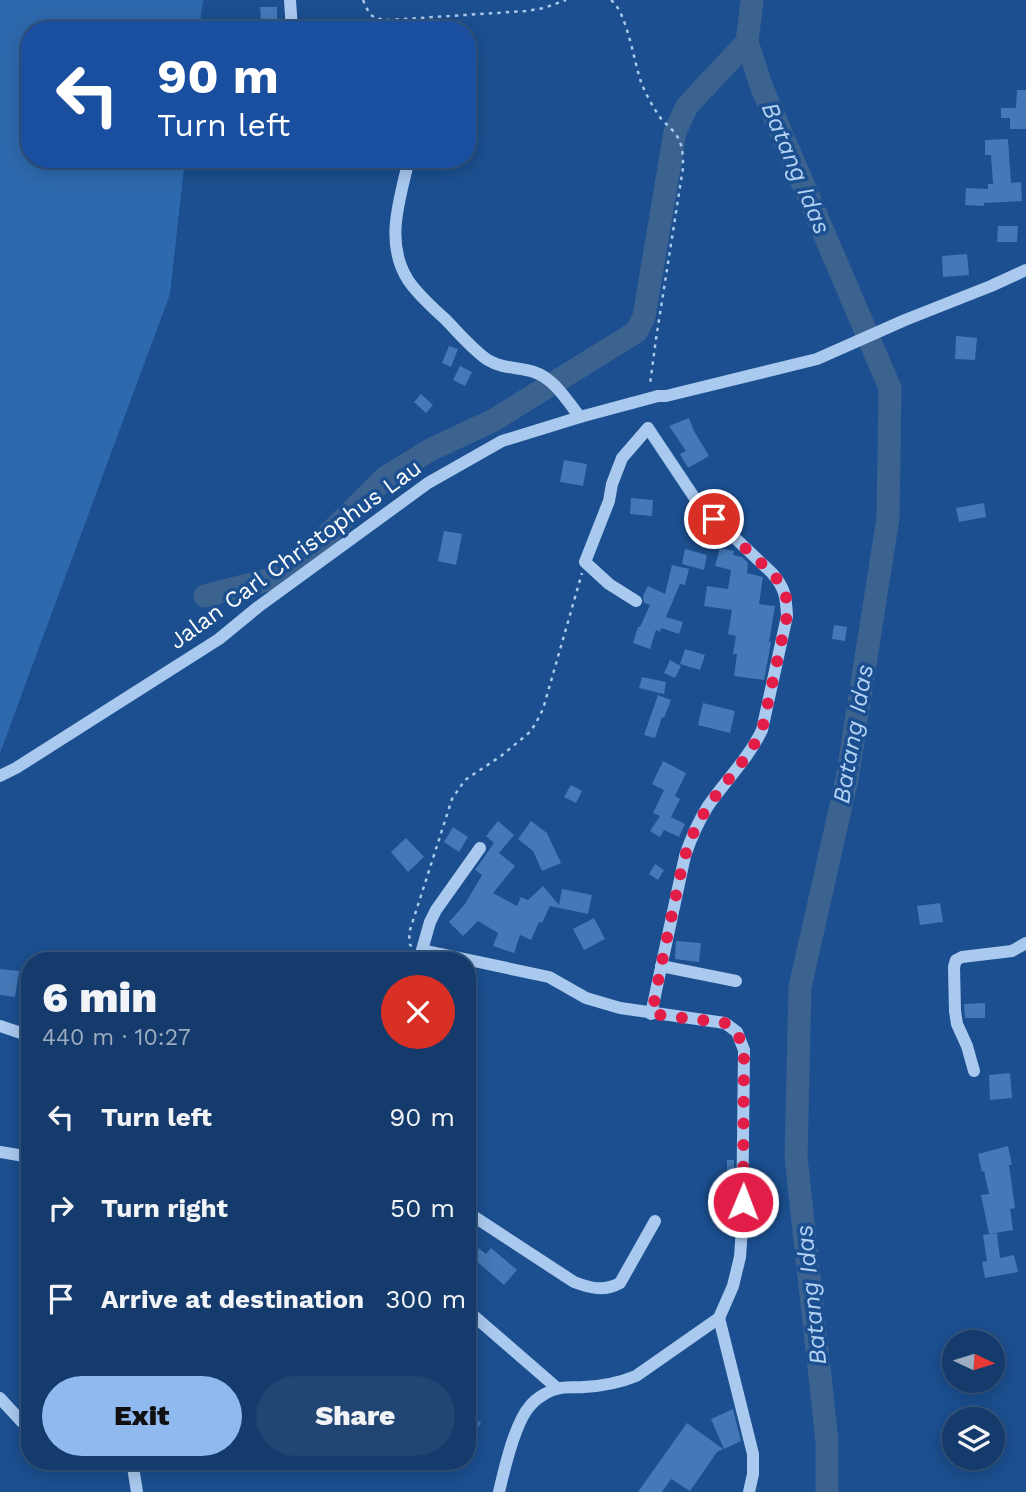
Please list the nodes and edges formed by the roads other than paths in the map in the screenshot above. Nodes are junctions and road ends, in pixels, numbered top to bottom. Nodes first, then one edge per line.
1 (290, 0) edge
2 (291, 21) edge
3 (407, 168) edge
4 (1026, 270) edge
5 (580, 417) junction
6 (636, 601) dead end
7 (0, 776) edge
8 (480, 848) dead end
9 (1026, 943) edge
10 (431, 952) edge
11 (476, 961) edge
12 (661, 966) junction
13 (736, 981) dead end
14 (652, 1014) junction
15 (0, 1026) edge
16 (21, 1033) edge
17 (974, 1071) dead end
18 (0, 1152) edge
19 (21, 1156) edge
20 (476, 1218) edge
21 (655, 1221) dead end
22 (476, 1318) edge
23 (719, 1318) junction
24 (558, 1388) junction
25 (0, 1398) edge
26 (21, 1421) edge
27 (133, 1470) edge
28 (137, 1492) edge
29 (499, 1492) edge
30 (749, 1492) edge

1 - 2 street
3 - 5 street
4 - 5 street, Jalan Carl Christophus Lau, bridge
5 - 7 street, Jalan Carl Christophus Lau
6 - 12 street
8 - 10 street
9 - 17 street
11 - 14 street
12 - 13 street
12 - 14 street
14 - 23 street
15 - 16 street
18 - 19 street
20 - 21 street
22 - 24 street
23 - 24 street
23 - 30 street
24 - 29 street
25 - 26 street
27 - 28 street

